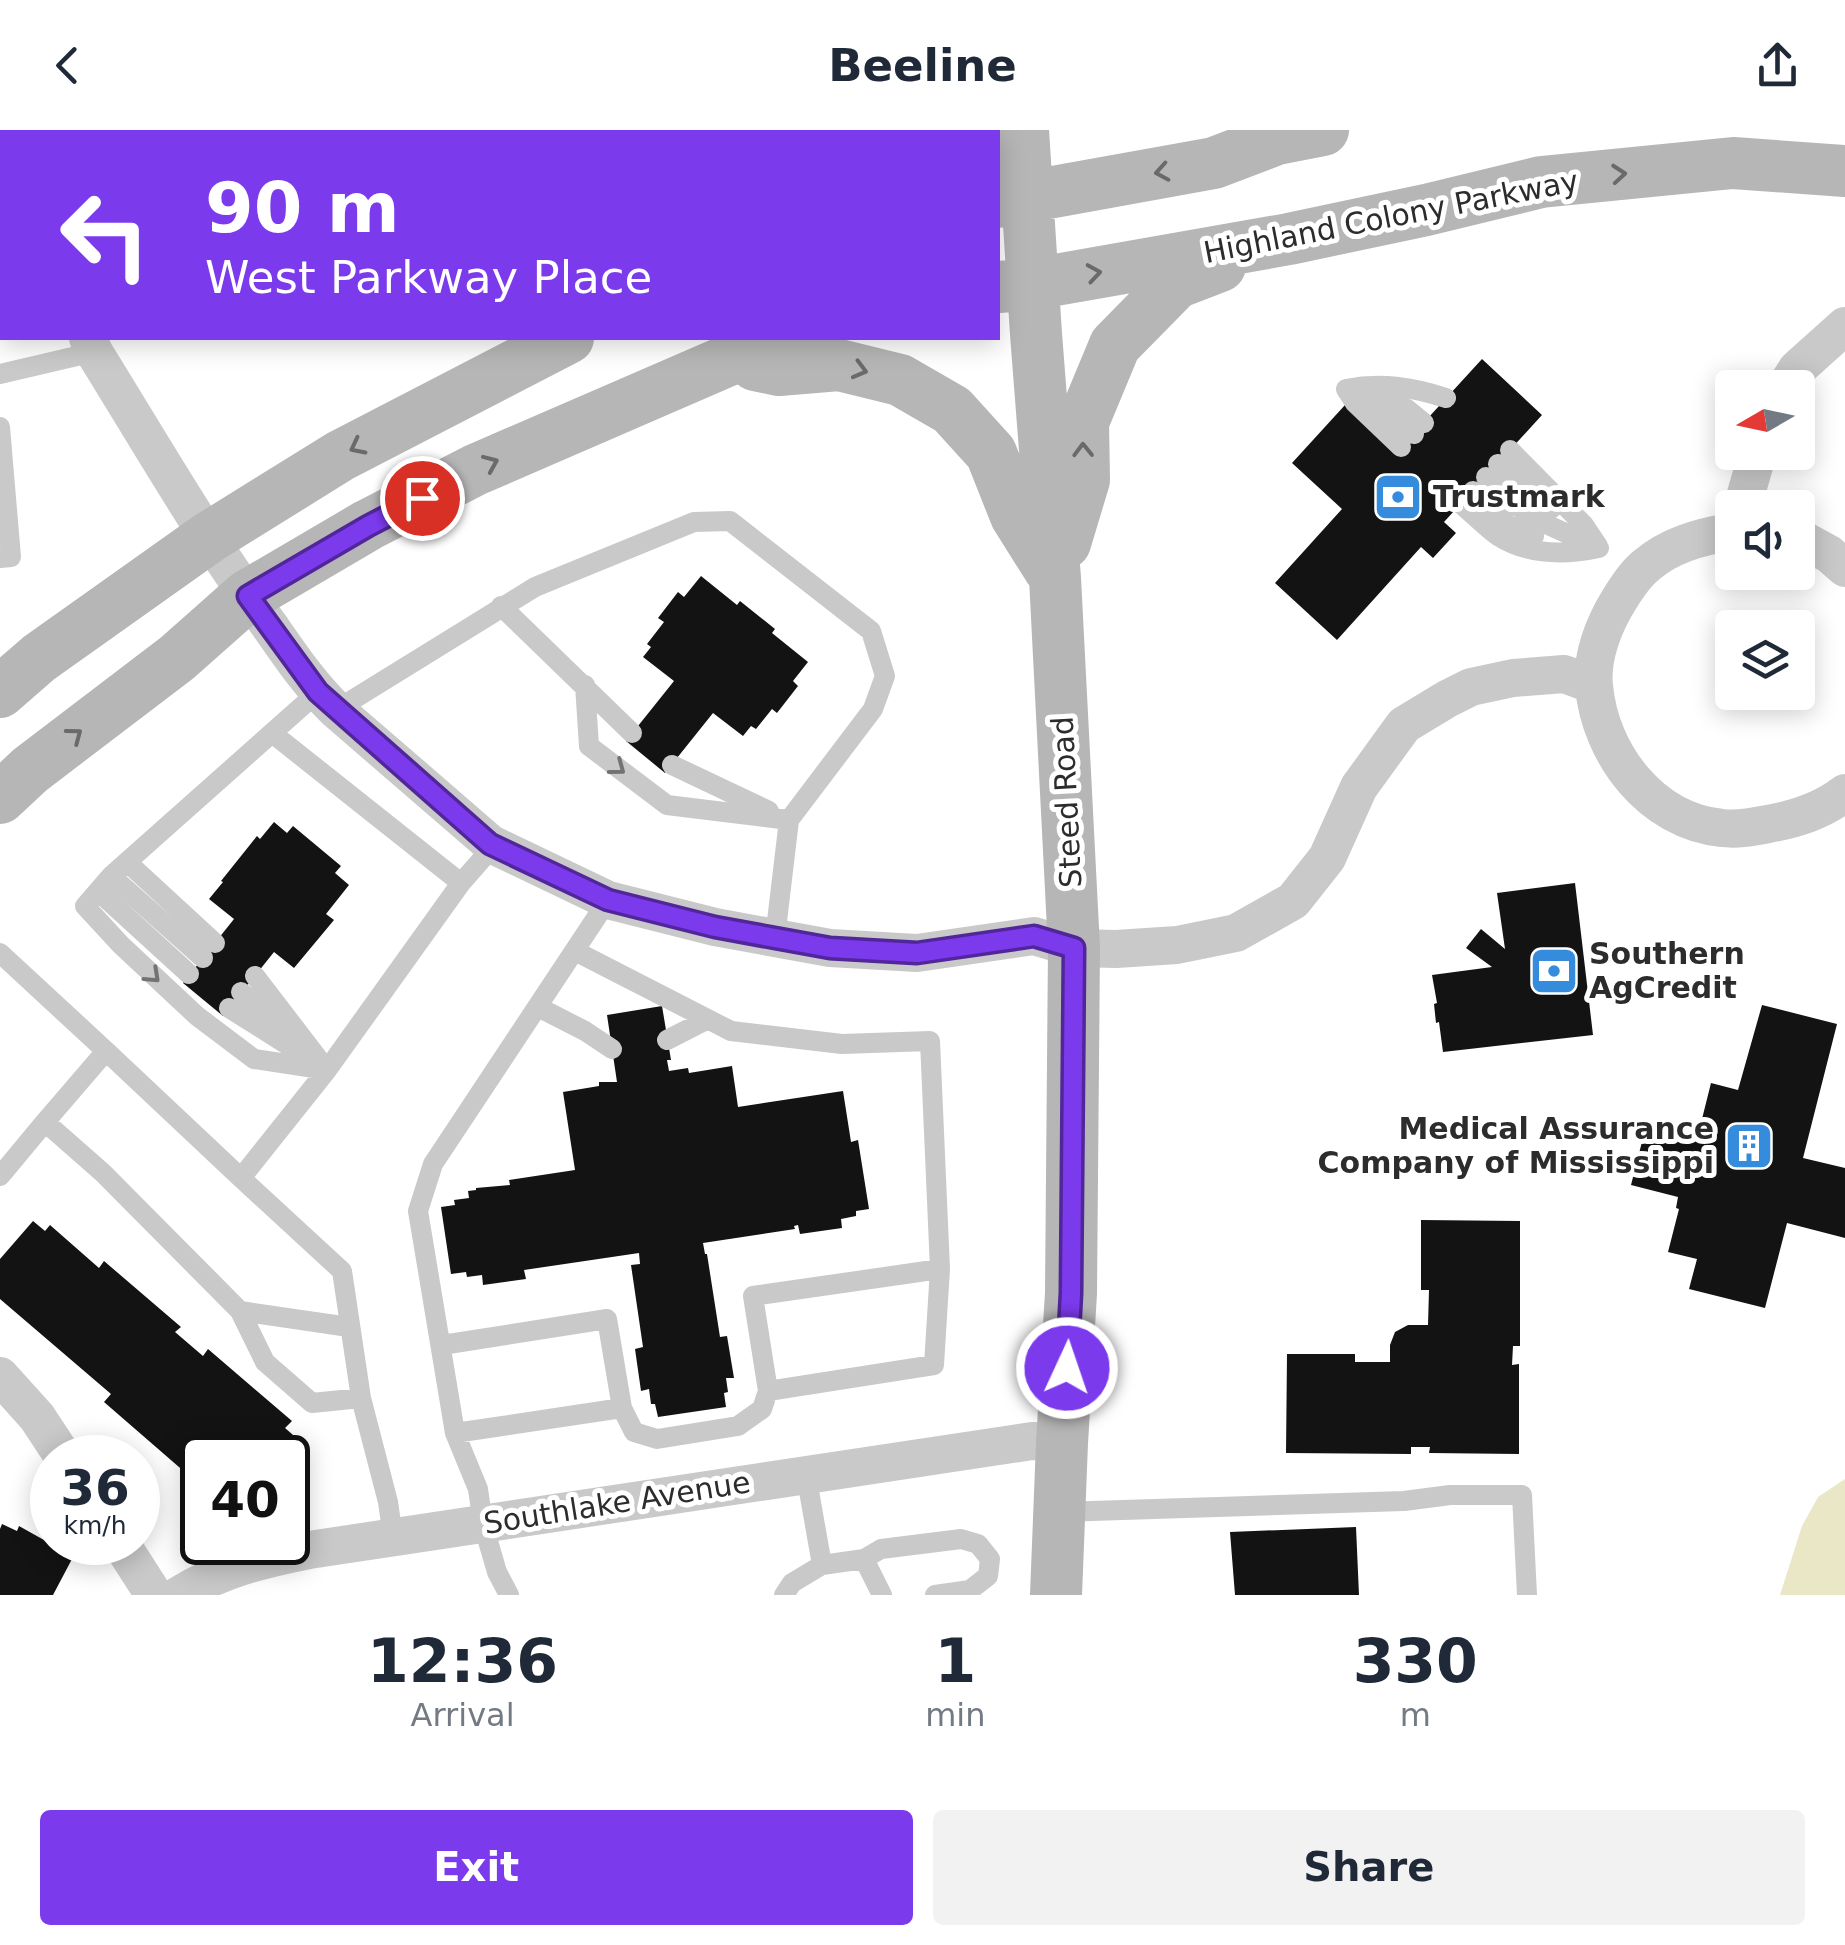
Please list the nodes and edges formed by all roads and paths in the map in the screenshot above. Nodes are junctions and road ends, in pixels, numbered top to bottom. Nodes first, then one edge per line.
1 (1023, 130) edge
2 (1217, 130) edge
3 (1300, 135) edge
4 (1845, 171) edge
5 (1013, 199) edge
6 (1289, 239) junction
7 (1015, 286) edge
8 (1845, 326) edge
9 (564, 340) edge
10 (795, 340) edge
11 (91, 345) edge
12 (730, 360) junction
13 (1796, 370) edge
14 (0, 374) edge
15 (1346, 388) junction
16 (1424, 422) junction
17 (0, 427) edge
18 (1486, 477) joint
19 (1715, 535) edge
20 (208, 538) junction
21 (1815, 547) edge
22 (0, 558) edge
23 (1845, 568) edge
24 (1055, 578) junction
25 (248, 596) junction
26 (502, 606) junction
27 (584, 685) junction
28 (1594, 685) junction
29 (0, 692) edge
30 (327, 701) junction
31 (272, 733) junction
32 (632, 733) dead end
33 (672, 765) dead end
34 (1845, 793) edge
35 (0, 798) edge
36 (789, 820) junction
37 (490, 844) junction
38 (462, 883) junction
39 (105, 884) junction
40 (608, 900) junction
41 (775, 938) junction
42 (1074, 948) junction
43 (575, 950) junction
44 (0, 953) edge
45 (242, 992) dead end
46 (538, 1007) junction
47 (706, 1020) junction
48 (668, 1040) dead end
49 (612, 1049) dead end
50 (106, 1051) junction
51 (327, 1070) junction
52 (45, 1122) junction
53 (0, 1176) edge
54 (241, 1178) junction
55 (940, 1269) junction
56 (240, 1311) junction
57 (349, 1327) junction
58 (442, 1345) junction
59 (0, 1376) edge
60 (768, 1391) junction
61 (361, 1398) junction
62 (622, 1408) junction
63 (454, 1434) junction
64 (48, 1435) edge
65 (1062, 1443) junction
66 (806, 1474) junction
67 (1060, 1512) junction
68 (483, 1524) junction
69 (393, 1537) junction
70 (864, 1559) junction
71 (135, 1565) edge
72 (822, 1565) junction
73 (154, 1595) edge
74 (179, 1595) edge
75 (510, 1595) edge
76 (784, 1595) edge
77 (882, 1595) edge
78 (935, 1595) edge
79 (1056, 1595) edge
80 (1526, 1595) edge

1 - 5 street, Steed Road
2 - 3 street
3 -> 5 street
6 -> 4 street, Highland Colony Parkway
5 - 7 street, Steed Road
7 -> 6 street, Highland Colony Parkway
24 -> 6 street
7 - 24 street, Steed Road
8 - 13 street
9 -> 20 street
10 - 12 street
11 - 14 lane
11 - 20 street
12 -> 24 street
25 -> 12 street
15 - 16 lane
15 - 16 lane
15 - 16 lane
17 - 22 lane
18 - 18 lane
19 - 28 street
20 - 25 street
20 - 29 street
21 - 23 street
24 - 42 street, Steed Road
25 - 30 street
35 -> 25 street
26 - 27 lane
26 - 30 lane
26 - 36 lane
27 - 32 lane
27 -> 36 lane
28 - 34 street
28 - 42 street
30 - 31 lane
30 - 37 street
31 - 38 lane
31 - 39 lane
33 - 36 lane
36 - 41 lane
37 - 38 lane
37 - 40 street
38 - 51 lane
39 - 39 lane
39 -> 51 lane
40 - 41 street
40 - 43 lane
41 - 42 street
42 - 65 street, Steed Road
43 - 46 lane
43 - 47 lane
44 - 50 lane
45 - 51 lane
46 - 49 lane
46 - 58 lane
47 - 48 lane
47 - 55 lane
50 - 52 lane
50 - 54 lane
51 - 54 lane
52 - 53 lane
52 - 56 lane
54 - 57 lane
55 - 60 lane
55 - 60 lane
56 - 57 lane
56 - 61 lane
57 - 61 lane
58 - 62 lane
58 - 63 lane
59 - 64 street
60 - 62 lane
61 - 69 lane
62 - 63 lane
63 - 68 lane
65 - 66 street, Southlake Avenue
65 - 67 street, Steed Road
66 - 68 street, Southlake Avenue
66 - 72 lane
67 - 79 street, Steed Road
67 - 80 lane
68 - 69 street, Southlake Avenue
68 - 75 lane
69 - 74 street, Southlake Avenue
70 - 72 lane
70 - 77 lane
70 - 78 lane
71 - 73 street
72 - 76 lane

